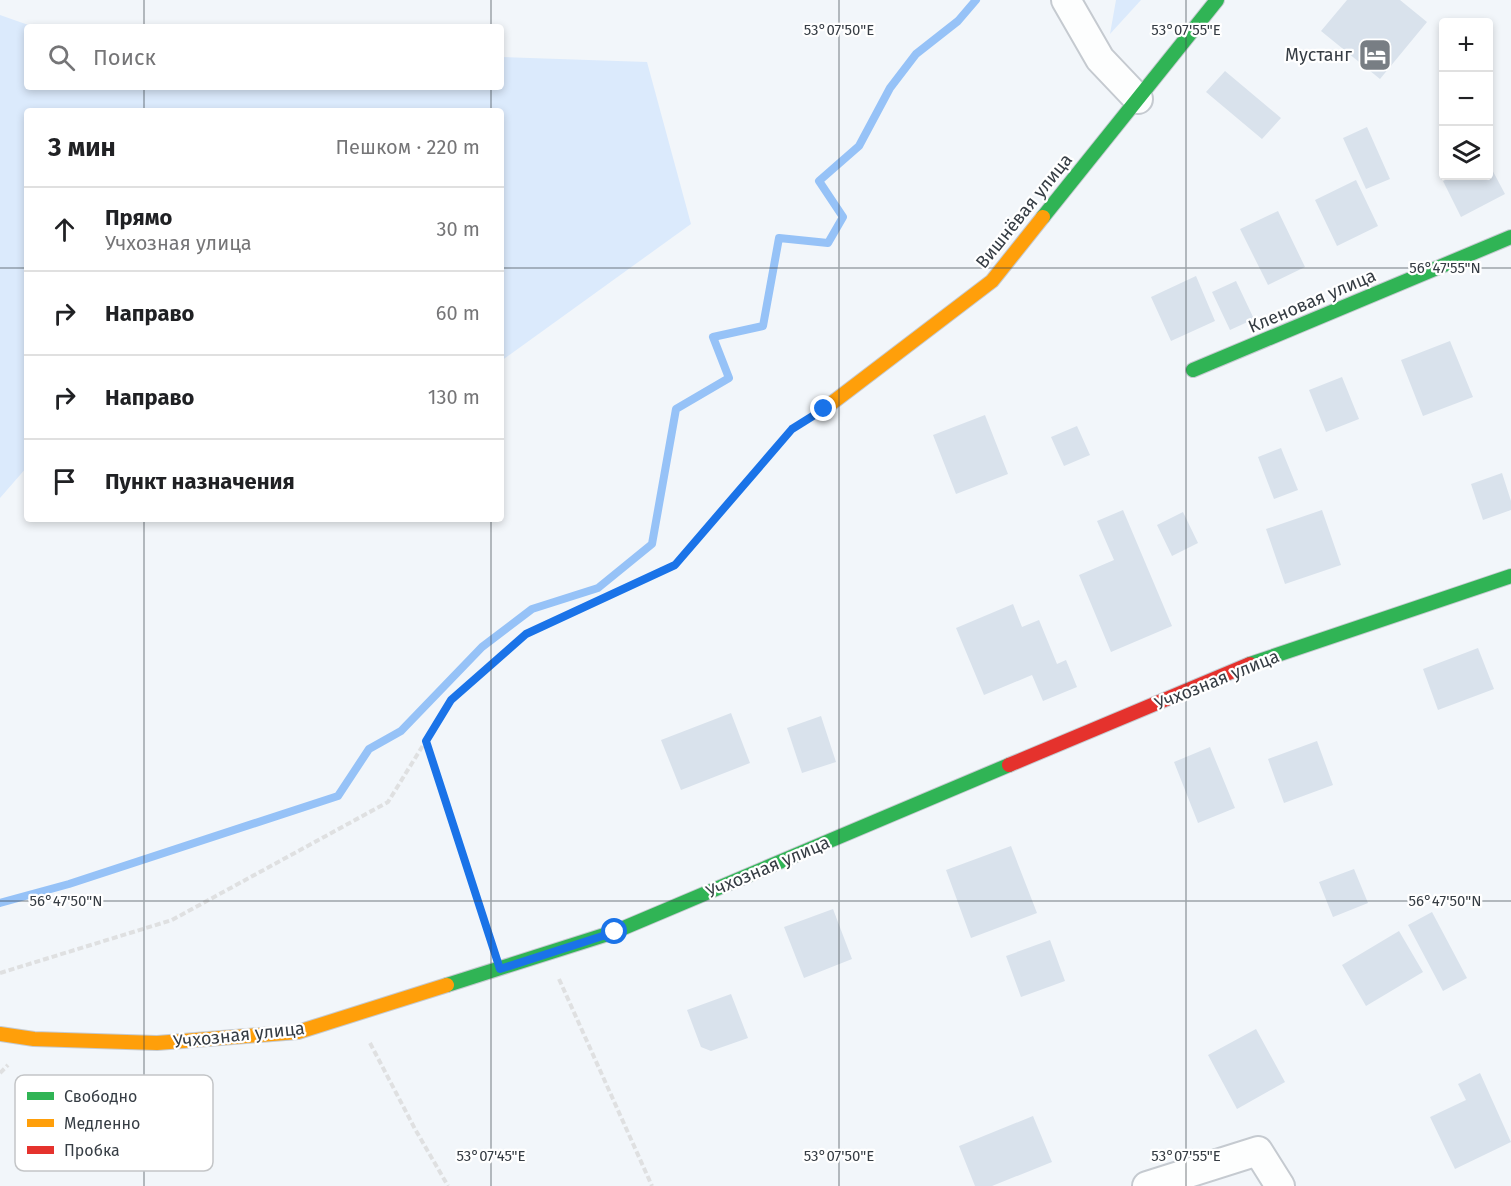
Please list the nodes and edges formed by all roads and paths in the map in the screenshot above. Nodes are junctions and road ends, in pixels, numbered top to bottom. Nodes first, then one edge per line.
1 (1066, 0) edge
2 (1217, 0) edge
3 (1137, 99) junction
4 (1511, 237) edge
5 (1193, 370) dead end
6 (824, 409) joint
7 (1511, 576) edge
8 (426, 741) junction
9 (548, 953) junction
10 (500, 969) junction
11 (0, 973) edge
12 (0, 1034) edge
13 (370, 1043) dead end
14 (448, 1186) edge
15 (652, 1186) edge
16 (1148, 1186) edge
17 (1280, 1186) edge

1 - 3 street
2 - 3 street, Вишнёвая улица
3 - 6 street, Вишнёвая улица
4 - 5 street, Кленовая улица
6 - 8 path
7 - 9 street, Учхозная улица
8 - 10 path
8 - 11 path
9 - 10 street, Учхозная улица
9 - 15 path
10 - 12 street, Учхозная улица
13 - 14 path
16 - 17 street

